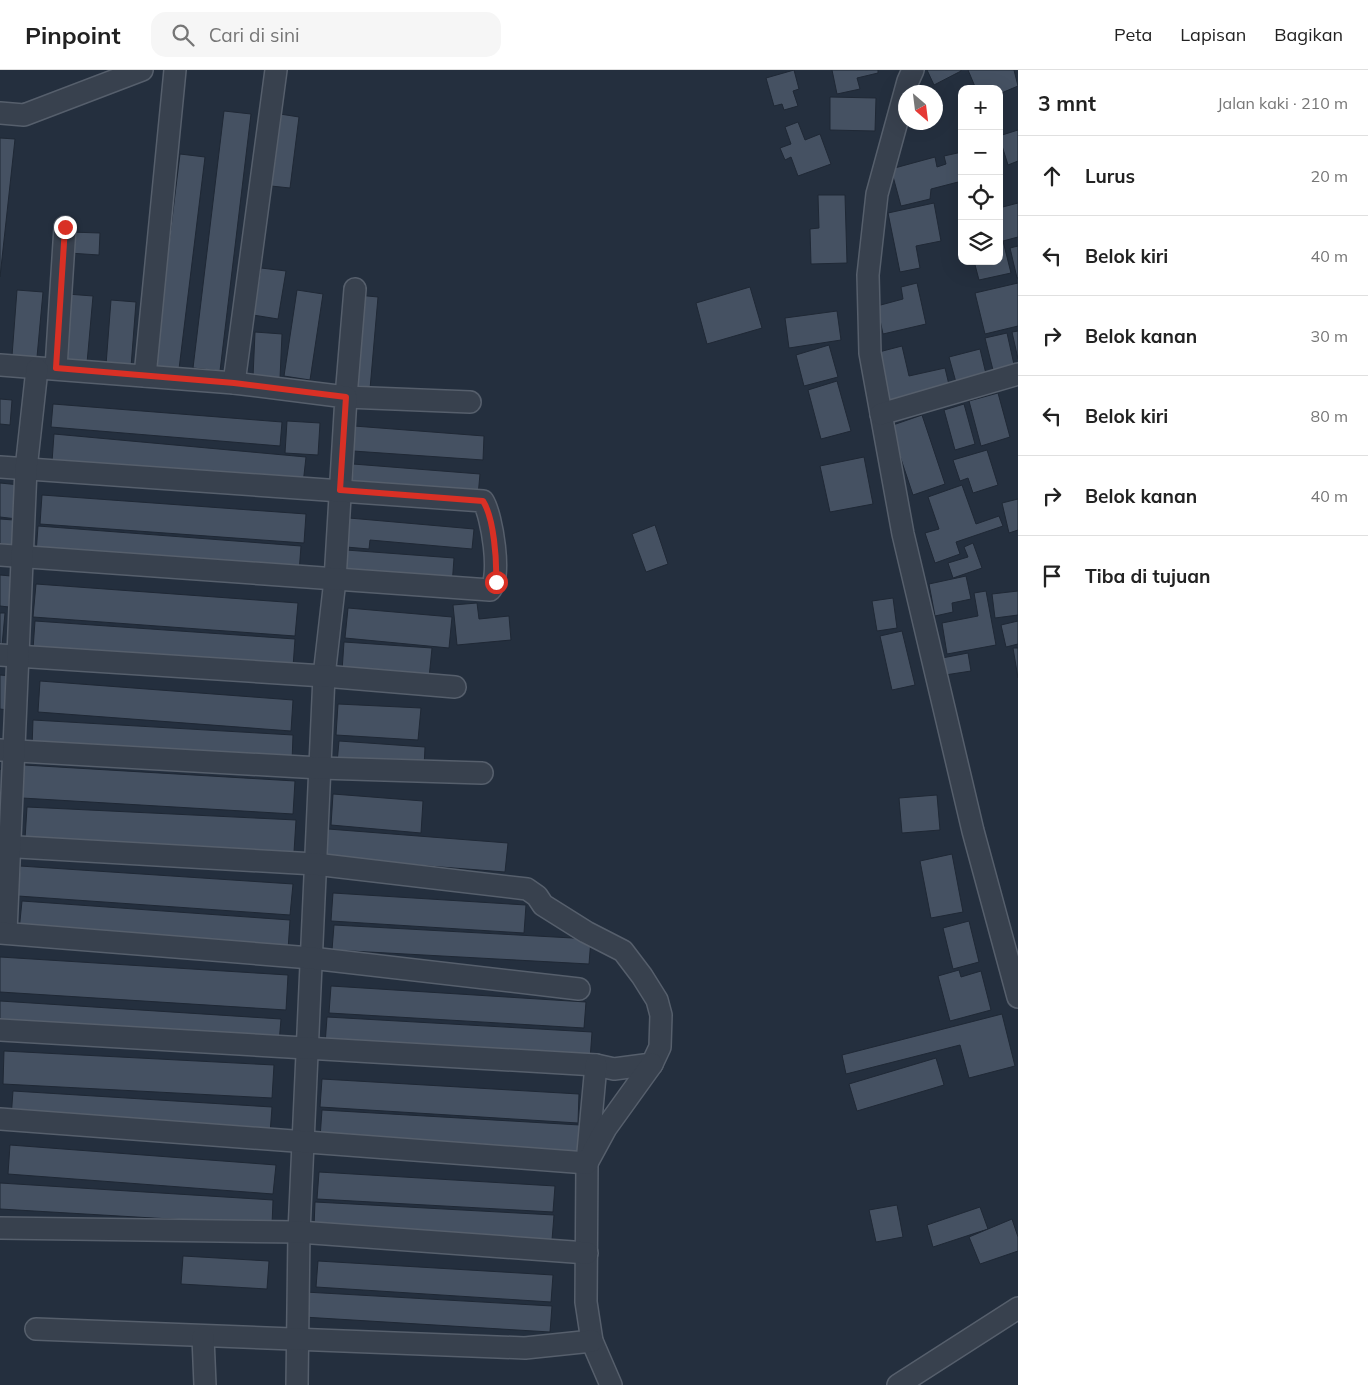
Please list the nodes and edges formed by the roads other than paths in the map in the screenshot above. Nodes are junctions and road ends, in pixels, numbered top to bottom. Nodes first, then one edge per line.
1 (142, 70) edge
2 (175, 70) edge
3 (276, 70) edge
4 (913, 70) edge
5 (0, 113) edge
6 (65, 227) dead end
7 (355, 289) dead end
8 (0, 365) edge
9 (46, 368) junction
10 (1018, 374) edge
11 (144, 376) junction
12 (234, 383) junction
13 (346, 397) junction
14 (470, 402) dead end
15 (881, 414) junction
16 (0, 467) edge
17 (26, 469) junction
18 (340, 490) junction
19 (0, 555) edge
20 (22, 556) junction
21 (335, 580) junction
22 (9, 655) edge
23 (324, 676) junction
24 (455, 687) dead end
25 (7, 750) edge
26 (320, 768) junction
27 (482, 773) dead end
28 (5, 846) edge
29 (315, 864) junction
30 (3, 932) edge
31 (311, 958) junction
32 (579, 988) dead end
33 (1018, 997) edge
34 (0, 1030) edge
35 (307, 1049) junction
36 (652, 1064) junction
37 (596, 1065) junction
38 (0, 1119) edge
39 (303, 1142) junction
40 (587, 1163) junction
41 (0, 1228) edge
42 (299, 1232) junction
43 (587, 1253) junction
44 (1018, 1308) edge
45 (36, 1329) dead end
46 (203, 1337) junction
47 (298, 1341) junction
48 (592, 1341) junction
49 (901, 1384) edge
50 (204, 1385) edge
51 (297, 1385) edge
52 (611, 1385) edge

1 - 5 street
2 - 11 street
3 - 12 street
4 - 15 street
6 - 9 street
7 - 13 street
8 - 9 street
9 - 11 street
9 - 17 street
10 - 15 street
11 - 12 street
12 - 13 street
13 - 14 street
13 - 18 street
15 - 33 street
16 - 17 street
17 - 18 street
17 - 20 street
18 - 21 street
18 - 21 street
19 - 20 street
20 - 21 street
20 - 22 street
21 - 23 street
22 - 23 street
22 - 25 street
23 - 24 street
23 - 26 street
25 - 26 street
25 - 28 street
26 - 27 street
26 - 29 street
28 - 29 street
28 - 30 street
29 - 31 street
29 - 36 street
30 - 31 street
31 - 32 street
31 - 35 street
34 - 35 street
35 - 37 street
35 - 39 street
36 - 37 street
36 - 40 street
37 - 40 street
38 - 39 street
39 - 40 street
39 - 42 street
40 - 43 street
41 - 42 street
42 - 43 street
42 - 47 street
43 - 48 street
44 - 49 street
45 - 46 street
46 - 47 street
46 - 50 street
47 - 48 street
47 - 51 street
48 - 52 street

